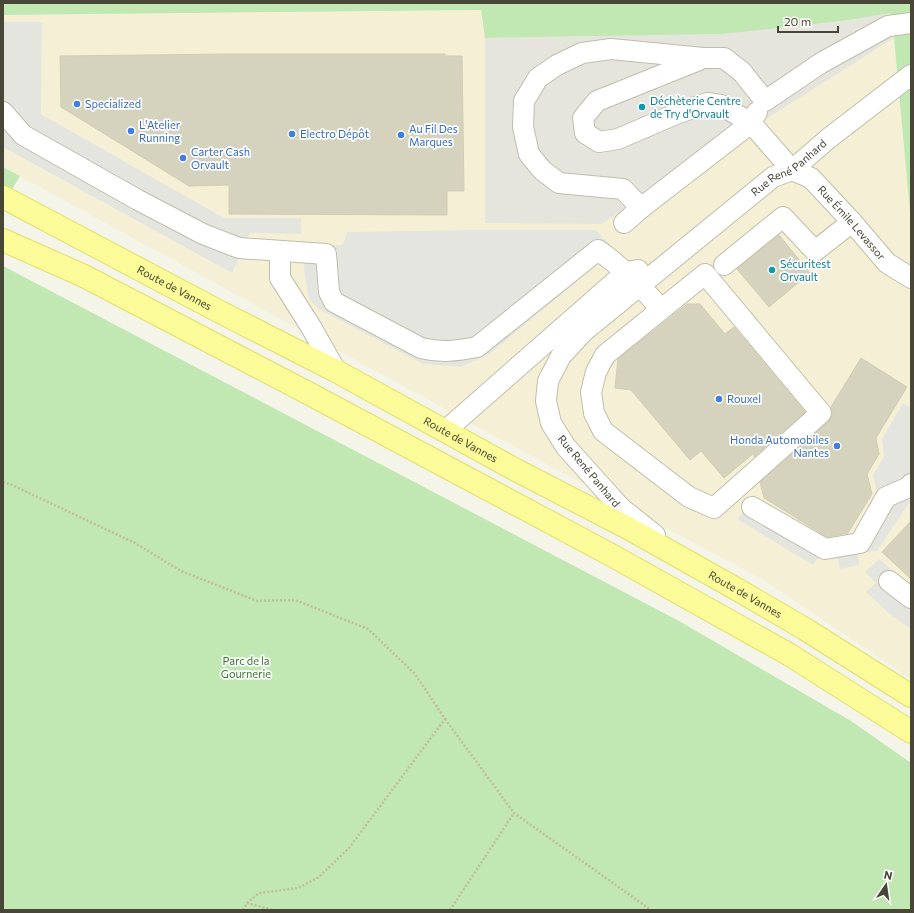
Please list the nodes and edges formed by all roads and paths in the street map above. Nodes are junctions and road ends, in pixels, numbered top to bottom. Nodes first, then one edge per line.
1 (911, 23) edge
2 (703, 58) junction
3 (911, 75) edge
4 (765, 101) junction
5 (3, 112) edge
6 (751, 123) junction
7 (792, 170) junction
8 (3, 197) edge
9 (641, 208) junction
10 (852, 222) junction
11 (624, 223) dead end
12 (3, 240) edge
13 (280, 252) junction
14 (667, 264) junction
15 (724, 265) dead end
16 (622, 268) junction
17 (911, 278) edge
18 (640, 286) junction
19 (661, 309) junction
20 (336, 371) junction
21 (445, 431) junction
22 (3, 482) edge
23 (911, 484) edge
24 (752, 507) dead end
25 (693, 565) junction
26 (890, 581) dead end
27 (911, 598) edge
28 (911, 696) edge
29 (445, 718) junction
30 (911, 732) edge
31 (514, 813) junction
32 (247, 903) junction
33 (243, 910) edge
34 (273, 910) edge
35 (450, 910) edge
36 (651, 910) edge

1 - 4 street
2 - 4 street
2 - 6 street
2 - 9 street
3 - 7 street, Rue René Panhard
4 - 6 street
5 - 13 street
6 - 7 street
6 - 9 street
7 - 10 street, Rue Émile Levassor
7 - 14 street, Rue René Panhard
8 - 20 main road, Route de Vannes
9 - 11 street
10 - 15 street
10 - 17 street, Rue Émile Levassor
12 - 30 main road
13 - 16 street
13 - 20 street
14 - 16 street, Rue René Panhard
14 - 18 street, Rue René Panhard
16 - 18 street
16 - 21 street
18 - 19 street
18 - 25 street, Rue René Panhard
19 - 19 street
20 - 21 main road, Route de Vannes
21 - 25 main road, Route de Vannes
22 - 29 path
23 - 24 street
25 - 28 main road, Route de Vannes
26 - 27 street
29 - 31 path
29 - 32 path
31 - 35 path
31 - 36 path
32 - 33 path
32 - 34 path

